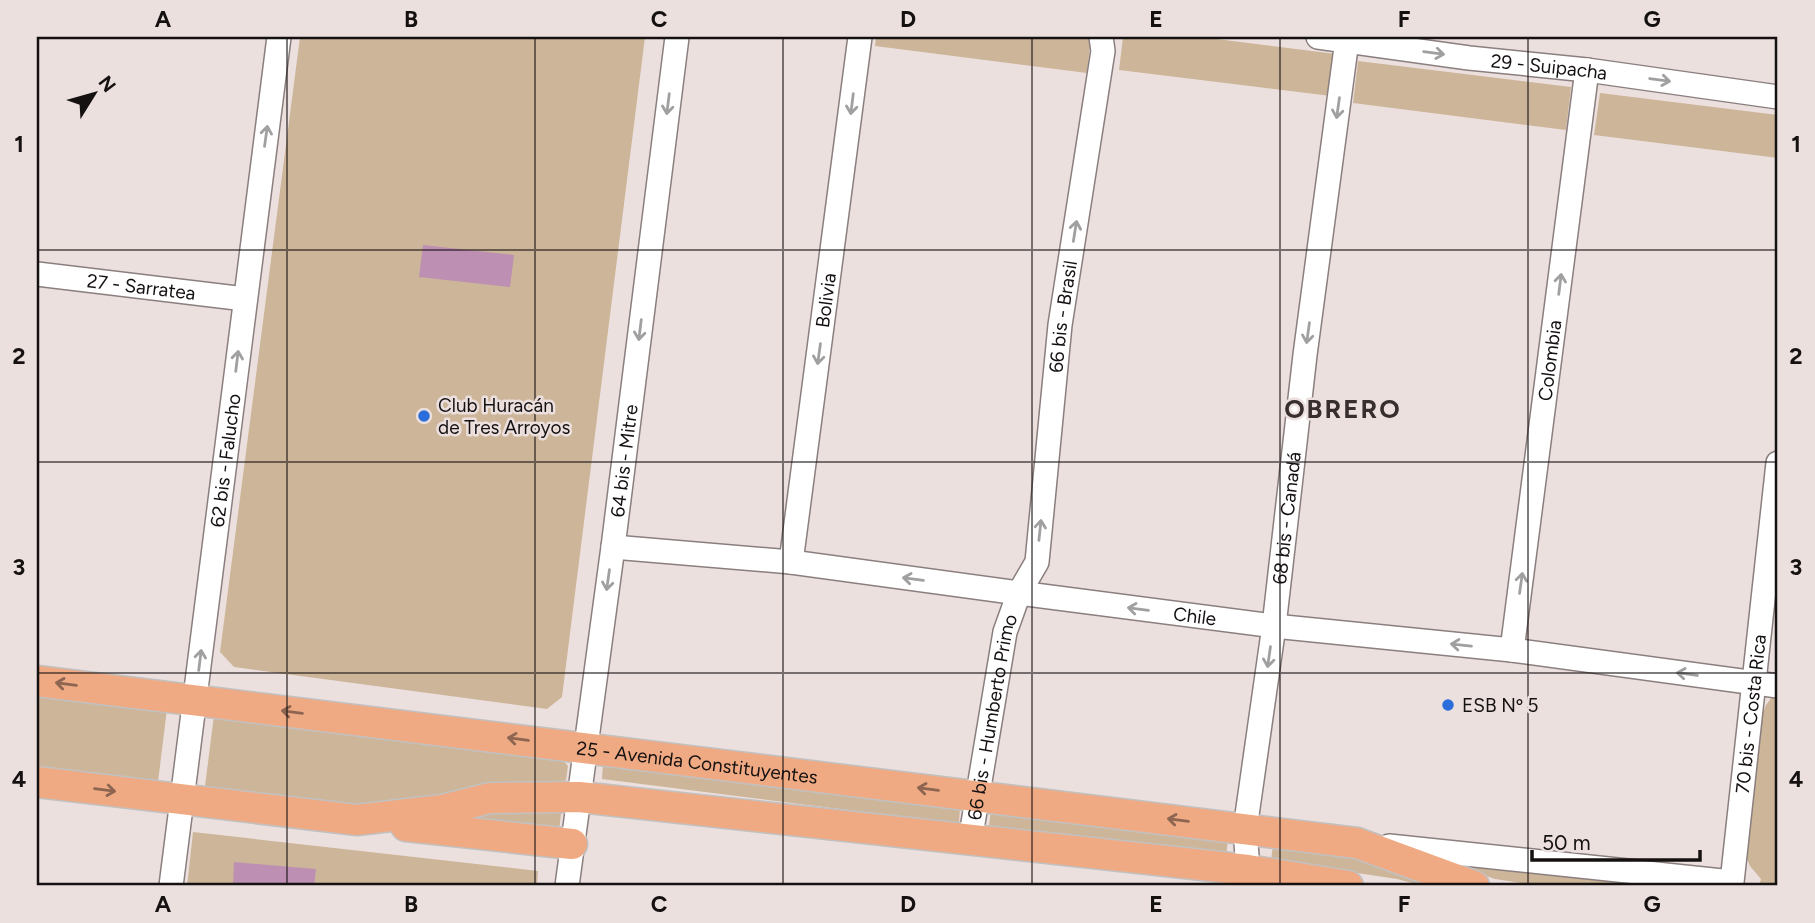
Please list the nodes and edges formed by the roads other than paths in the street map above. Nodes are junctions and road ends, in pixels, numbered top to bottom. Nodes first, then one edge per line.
1 (279, 37) edge
2 (677, 37) edge
3 (860, 37) edge
4 (1101, 37) edge
5 (1318, 37) edge
6 (1347, 40) junction
7 (1470, 48) edge
8 (1587, 70) junction
9 (1778, 97) edge
10 (37, 274) edge
11 (245, 299) junction
12 (1778, 463) edge
13 (613, 547) junction
14 (791, 562) junction
15 (1019, 593) junction
16 (1274, 626) junction
17 (1512, 650) junction
18 (37, 681) edge
19 (1755, 683) junction
20 (1778, 685) edge
21 (195, 700) junction
22 (586, 748) junction
23 (37, 782) edge
24 (976, 795) junction
25 (579, 797) junction
26 (182, 799) junction
27 (357, 820) junction
28 (1245, 828) junction
29 (970, 841) junction
30 (1357, 843) junction
31 (572, 844) junction
32 (1247, 878) edge
33 (1732, 882) joint
34 (171, 886) edge
35 (567, 886) edge
36 (1348, 886) edge
37 (1474, 886) edge

11 -> 1 street, 62 bis - Falucho
2 -> 13 street, 64 bis - Mitre
3 -> 14 street, Bolivia
15 -> 4 street, 66 bis - Brasil
5 - 6 street, 29 - Suipacha
6 -> 7 street, 29 - Suipacha
6 -> 16 street, 68 bis - Canadá
7 - 8 street, 29 - Suipacha
8 -> 9 street, 29 - Suipacha
17 -> 8 street, Colombia
10 - 11 street, 27 - Sarratea
21 -> 11 street, 62 bis - Falucho
12 - 19 street, 70 bis - Costa Rica
13 - 14 street, Chile
13 -> 22 street, 64 bis - Mitre
15 -> 14 street, Chile
16 -> 15 street, Chile
15 - 24 street, 66 bis - Humberto Primo
17 -> 16 street, Chile
16 -> 28 street, 68 bis - Canadá
19 -> 17 street, Chile
21 -> 18 main road, 25 - Avenida Constituyentes
19 - 20 street, Chile
19 - 33 street, 70 bis - Costa Rica
22 -> 21 main road, 25 - Avenida Constituyentes
21 - 26 street, 62 bis - Falucho
24 -> 22 main road, 25 - Avenida Constituyentes
22 - 25 street, 64 bis - Mitre
23 -> 26 main road
28 -> 24 main road, 25 - Avenida Constituyentes
24 - 29 street, 66 bis - Humberto Primo
25 - 27 main road
25 - 29 main road
25 - 31 street, 64 bis - Mitre
26 - 27 main road
26 - 34 street, 62 bis - Falucho
27 - 31 main road
28 - 30 main road, 25 - Avenida Constituyentes
28 - 32 street, 68 bis - Canadá
29 - 32 main road
30 - 33 street, 25 - Avenida Constituyentes
30 - 37 main road, 25 - Avenida Constituyentes
31 - 35 street, 64 bis - Mitre
32 - 36 main road

